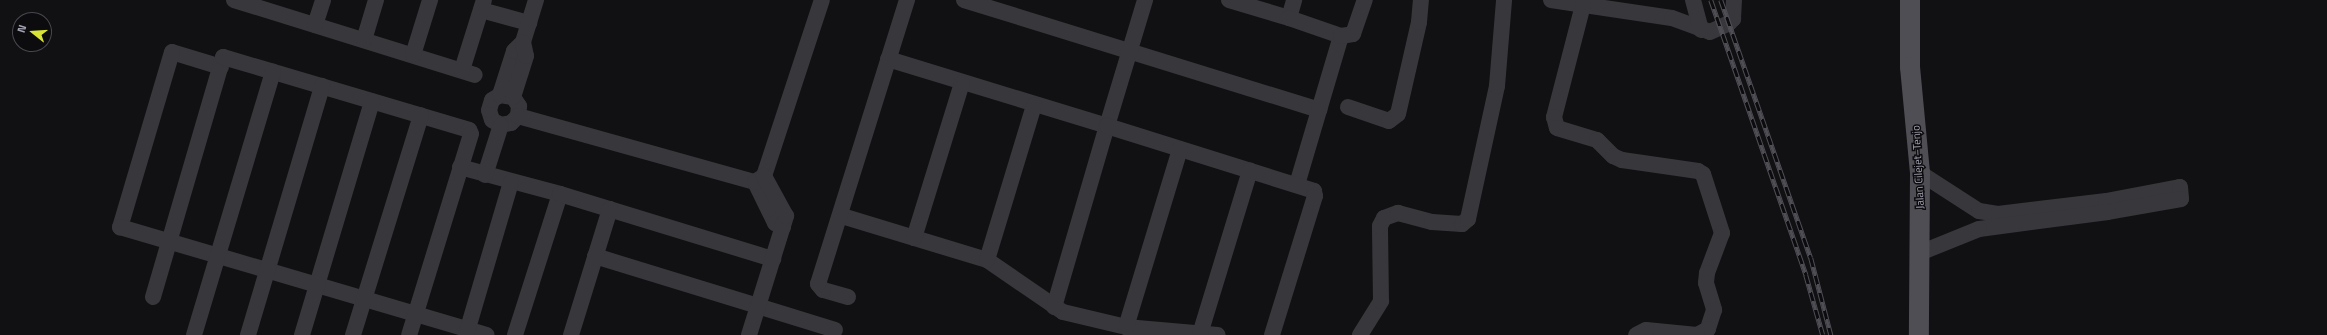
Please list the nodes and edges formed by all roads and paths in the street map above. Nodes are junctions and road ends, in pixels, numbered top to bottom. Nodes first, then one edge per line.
1 (234, 0) edge
2 (323, 0) edge
3 (376, 0) edge
4 (430, 0) edge
5 (536, 0) edge
6 (822, 0) edge
7 (907, 0) edge
8 (964, 0) edge
9 (1145, 0) edge
10 (1229, 0) edge
11 (1294, 0) edge
12 (1365, 0) edge
13 (1421, 0) edge
14 (1504, 0) edge
15 (1551, 0) edge
16 (1693, 0) edge
17 (1734, 0) edge
18 (1910, 0) edge
19 (987, 3) edge
20 (266, 5) edge
21 (482, 5) edge
22 (1583, 5) junction
23 (1288, 18) junction
24 (529, 23) junction
25 (315, 25) junction
26 (1701, 30) junction
27 (1341, 36) junction
28 (364, 40) junction
29 (1130, 52) junction
30 (413, 55) junction
31 (888, 59) junction
32 (221, 67) junction
33 (272, 72) junction
34 (962, 83) junction
35 (322, 86) junction
36 (507, 96) junction
37 (372, 101) junction
38 (1034, 105) junction
39 (1348, 107) dead end
40 (1318, 110) junction
41 (421, 115) junction
42 (518, 116) junction
43 (501, 125) junction
44 (1106, 126) junction
45 (1180, 149) junction
46 (460, 167) junction
47 (1250, 170) junction
48 (1920, 173) junction
49 (485, 174) junction
50 (759, 179) junction
51 (511, 182) junction
52 (1298, 184) junction
53 (2180, 193) dead end
54 (560, 194) junction
55 (2138, 201) junction
56 (610, 209) junction
57 (1979, 211) junction
58 (842, 216) junction
59 (1979, 229) junction
60 (914, 238) junction
61 (170, 241) junction
62 (1922, 252) junction
63 (218, 256) junction
64 (595, 256) junction
65 (773, 259) junction
66 (986, 260) junction
67 (268, 270) junction
68 (317, 285) junction
69 (848, 297) dead end
70 (153, 298) dead end
71 (365, 299) junction
72 (758, 307) junction
73 (1054, 307) junction
74 (416, 314) junction
75 (1126, 327) junction
76 (835, 330) dead end
77 (467, 332) edge
78 (1200, 334) junction
79 (194, 335) edge
80 (248, 335) edge
81 (302, 335) edge
82 (354, 335) edge
83 (409, 335) edge
84 (486, 335) edge
85 (515, 335) edge
86 (571, 335) edge
87 (749, 335) edge
88 (1218, 335) edge
89 (1272, 335) edge
90 (1360, 335) edge
91 (1636, 335) edge
92 (1920, 335) edge

1 - 20 street
2 - 25 street
3 - 28 street
4 - 30 street
5 - 24 street
6 - 50 street
7 - 31 street
8 - 19 street
9 - 29 street
10 - 23 street
11 - 23 street
12 - 27 street
13 - 39 street
14 - 90 street
15 - 22 street
16 - 26 street
17 - 26 street
18 - 48 main road, Jalan Cilejet–Tenjo
19 - 29 street
20 - 25 street
21 - 24 street
21 - 30 street
22 - 26 street
22 - 91 street
23 - 27 street
24 - 36 street
25 - 28 street
27 - 40 street
28 - 30 street
29 - 40 street
29 - 44 street
31 - 34 street
31 - 58 street
32 - 33 street
32 - 61 street
32 - 61 street
33 - 35 street
33 - 63 street
34 - 38 street
34 - 60 street
35 - 37 street
35 - 67 street
36 - 42 street
36 - 43 street
37 - 41 street
37 - 68 street
38 - 44 street
38 - 66 street
40 - 52 street
41 - 46 street
41 - 71 street
42 - 43 street
42 - 50 street
43 - 49 street
44 - 45 street
44 - 73 street
45 - 47 street
45 - 75 street
46 - 49 street
46 - 74 street
47 - 52 street
47 - 78 street
48 - 57 street
48 - 62 main road, Jalan Cilejet–Tenjo
49 - 51 street
50 - 65 street
51 - 54 street
51 - 77 street
52 - 89 street
53 - 55 street
54 - 56 street
54 - 85 street
55 - 57 street
55 - 59 street
56 - 64 street
56 - 65 street
57 - 59 street
58 - 60 street
58 - 69 street
59 - 62 street
60 - 66 street
61 - 63 street
61 - 70 street
62 - 92 main road, Jalan Cilejet–Tenjo
63 - 67 street
63 - 79 street
64 - 72 street
64 - 86 street
65 - 72 street
66 - 73 street
67 - 68 street
67 - 80 street
68 - 71 street
68 - 81 street
71 - 74 street
71 - 82 street
72 - 76 street
72 - 87 street
73 - 75 street
74 - 77 street
74 - 83 street
75 - 78 street
77 - 84 street
78 - 88 street

